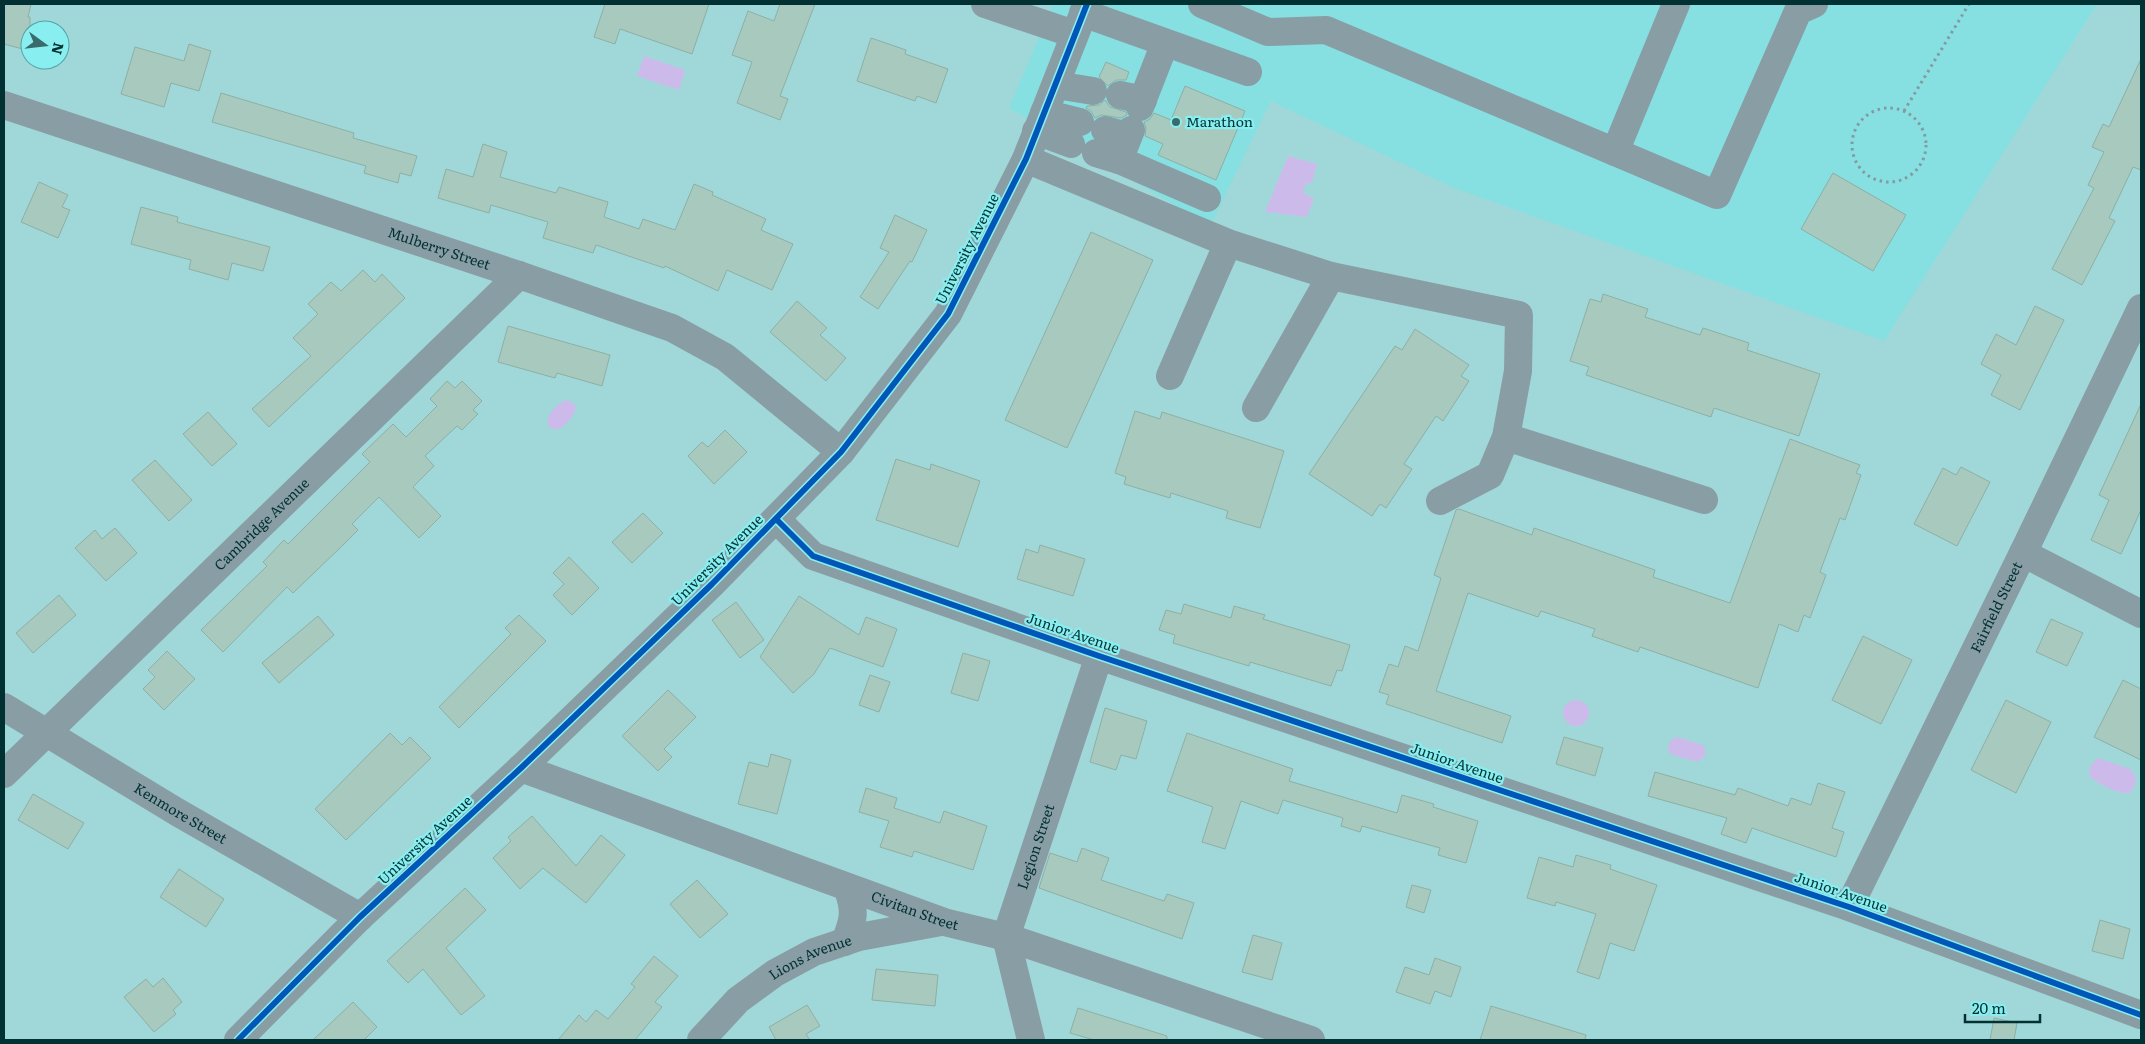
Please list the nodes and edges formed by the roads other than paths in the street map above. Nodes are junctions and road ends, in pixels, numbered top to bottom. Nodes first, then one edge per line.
1 (985, 4) edge
2 (1202, 4) edge
3 (1676, 4) edge
4 (1814, 4) edge
5 (1081, 17) edge
6 (1165, 43) junction
7 (1248, 72) dead end
8 (1056, 85) junction
9 (1093, 91) dead end
10 (6, 112) edge
11 (1040, 122) junction
12 (1113, 128) junction
13 (1615, 152) junction
14 (1026, 159) junction
15 (1207, 198) dead end
16 (1228, 243) junction
17 (519, 275) junction
18 (1330, 276) junction
19 (2141, 308) edge
20 (1170, 376) dead end
21 (1256, 408) dead end
22 (1506, 437) junction
23 (841, 452) junction
24 (1704, 500) dead end
25 (1440, 501) dead end
26 (776, 519) junction
27 (2024, 553) junction
28 (2141, 614) edge
29 (1099, 656) junction
30 (4, 706) edge
31 (46, 732) junction
32 (521, 768) junction
33 (4, 774) edge
34 (847, 887) junction
35 (1849, 907) junction
36 (360, 917) junction
37 (944, 922) junction
38 (1006, 937) junction
39 (845, 942) junction
40 (2141, 1015) edge
41 (238, 1040) edge
42 (701, 1040) edge
43 (1032, 1040) edge
44 (1311, 1040) edge

1 - 5 street
2 - 13 street
3 - 13 street
4 - 13 street
5 - 6 street
5 - 8 street, University Avenue
6 - 7 street
6 - 12 street
8 - 9 street
8 - 11 street, University Avenue
10 - 17 street, Mulberry Street
11 - 12 street
11 - 14 street, University Avenue
12 - 15 street
14 - 16 street
14 - 23 street, University Avenue
16 - 18 street
16 - 20 street
17 - 23 street, Mulberry Street
17 - 31 street, Cambridge Avenue
18 - 21 street
18 - 22 street
19 - 27 street, Fairfield Street
22 - 24 street
22 - 25 street
23 - 26 street, University Avenue
26 - 29 street, Junior Avenue
26 - 32 street, University Avenue
27 - 28 street
27 - 35 street, Fairfield Street
29 - 35 street, Junior Avenue
29 - 38 street, Legion Street
30 - 31 street, Kenmore Street
31 - 33 street, Cambridge Avenue
31 - 36 street, Kenmore Street
32 - 34 street, Civitan Street
32 - 36 street, University Avenue
34 - 37 street, Civitan Street
34 - 39 street
35 - 40 street, Junior Avenue
36 - 41 street, University Avenue
37 - 38 street, Civitan Street
37 - 39 street, Lions Avenue
38 - 43 street
38 - 44 street, Civitan Street
39 - 42 street, Lions Avenue

